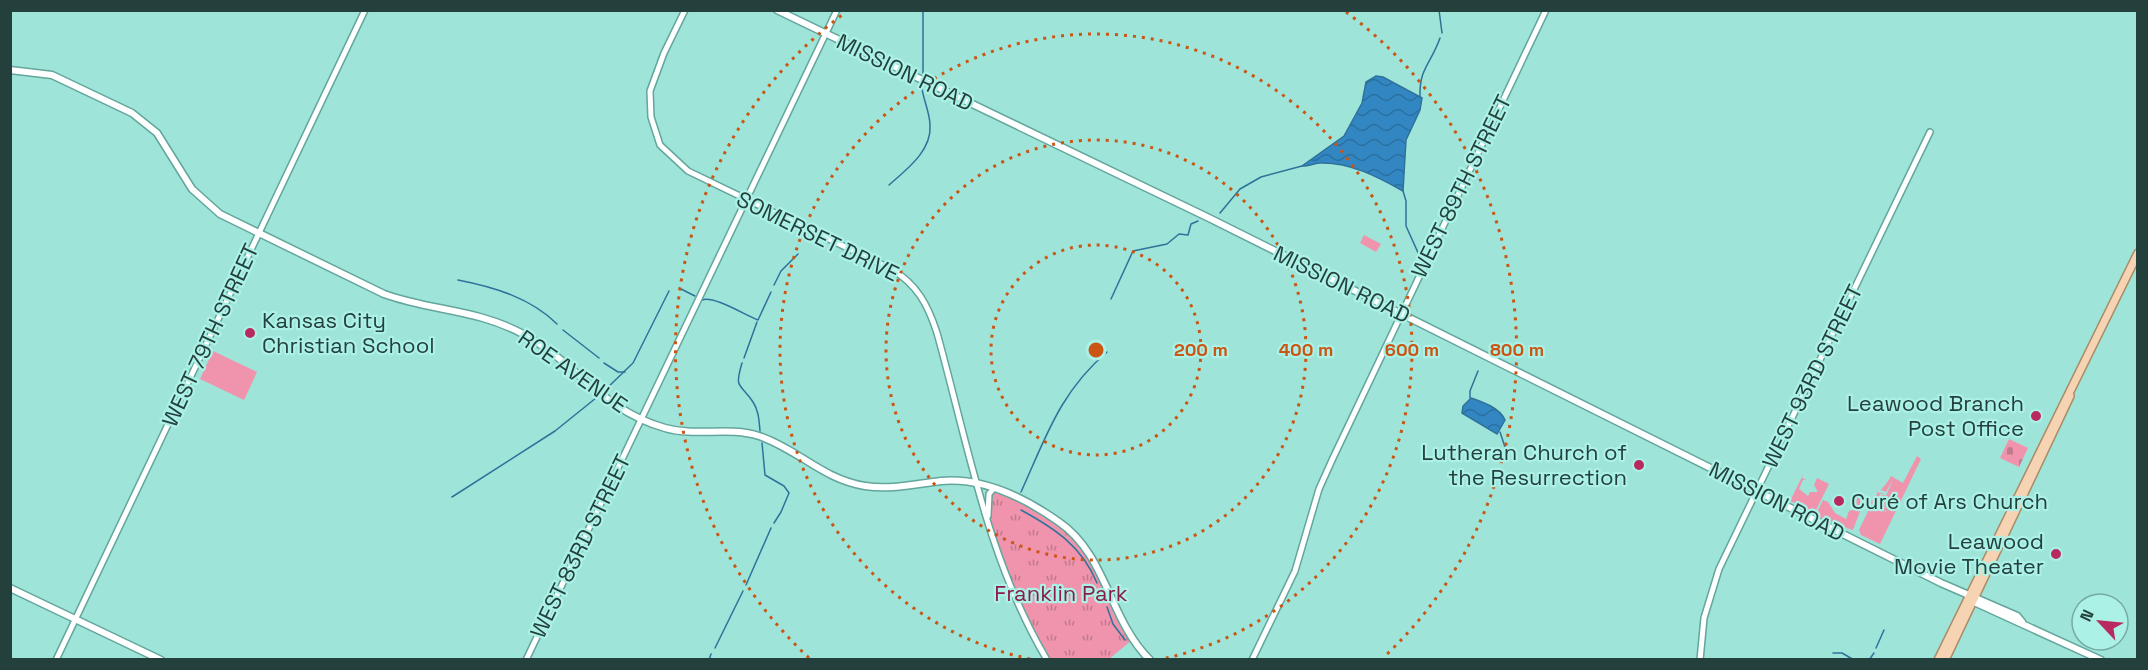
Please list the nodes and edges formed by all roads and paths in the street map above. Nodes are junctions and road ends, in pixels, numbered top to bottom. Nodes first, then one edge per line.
1 (365, 10) edge
2 (686, 10) edge
3 (777, 10) edge
4 (837, 10) edge
5 (1546, 10) edge
6 (826, 34) junction
7 (10, 70) edge
8 (1930, 132) dead end
9 (746, 200) junction
10 (259, 234) junction
11 (2138, 253) edge
12 (1400, 313) junction
13 (642, 418) junction
14 (978, 483) junction
15 (994, 488) junction
16 (1757, 490) junction
17 (988, 524) junction
18 (10, 588) edge
19 (1973, 598) junction
20 (75, 619) junction
21 (56, 660) edge
22 (161, 660) edge
23 (526, 660) edge
24 (1047, 660) edge
25 (1150, 660) edge
26 (1252, 660) edge
27 (1700, 660) edge
28 (1938, 660) edge
29 (1946, 660) edge
30 (2101, 660) edge

1 - 10 street, WEST 79TH STREET
2 - 9 street, SOMERSET DRIVE
3 - 6 main road, MISSION ROAD
4 - 6 street, WEST 83RD STREET
5 - 12 street, WEST 89TH STREET
6 - 9 street, WEST 83RD STREET
6 - 12 main road, MISSION ROAD
7 - 10 main road, ROE AVENUE
8 - 16 street, WEST 93RD STREET
9 - 13 street, WEST 83RD STREET
9 - 14 street, SOMERSET DRIVE
10 - 13 main road, ROE AVENUE
10 - 20 street, WEST 79TH STREET
11 - 19 main road
12 - 16 main road, MISSION ROAD
12 - 26 street, WEST 89TH STREET
13 - 14 main road, ROE AVENUE
13 - 23 street, WEST 83RD STREET
14 - 15 main road, ROE AVENUE
14 - 17 street, SOMERSET DRIVE
15 - 17 street
15 - 25 main road, ROE AVENUE
16 - 19 main road, MISSION ROAD
16 - 27 street, WEST 93RD STREET
17 - 24 street, SOMERSET DRIVE
18 - 20 main road
19 - 28 main road
19 - 29 main road
19 - 30 main road, MISSION ROAD
20 - 21 street, WEST 79TH STREET
20 - 22 main road

